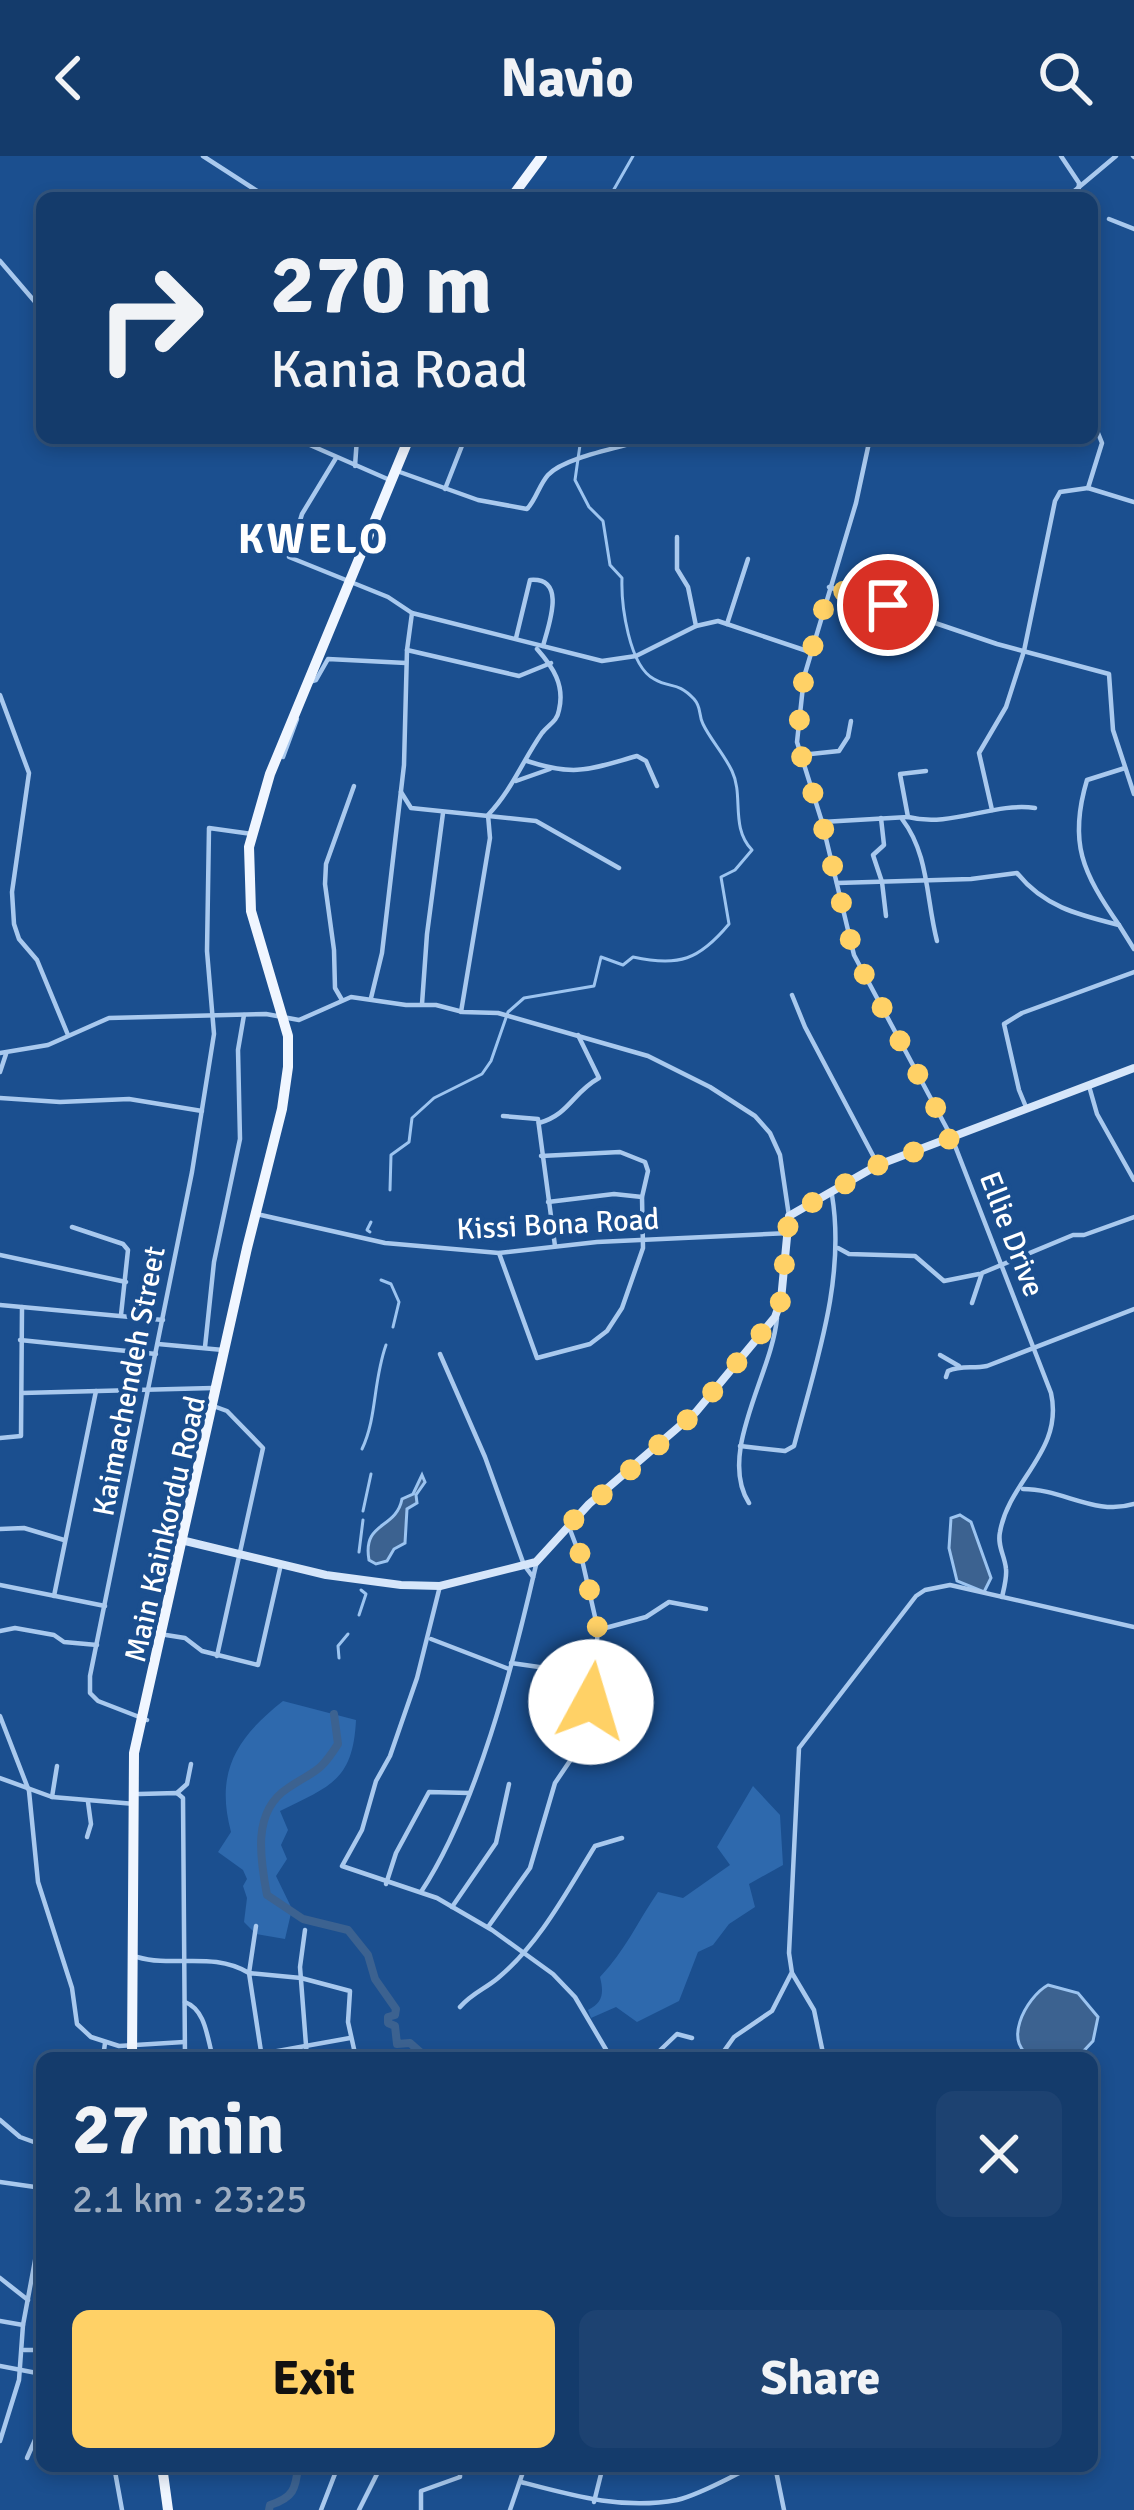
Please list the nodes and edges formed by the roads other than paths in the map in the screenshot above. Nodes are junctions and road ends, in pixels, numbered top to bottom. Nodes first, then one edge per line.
1 (203, 156) edge
2 (542, 156) edge
3 (1061, 156) edge
4 (1116, 156) edge
5 (259, 192) edge
6 (515, 192) edge
7 (1078, 192) edge
8 (1080, 192) edge
9 (1109, 219) dead end
10 (1134, 229) edge
11 (0, 261) edge
12 (36, 303) edge
13 (1098, 433) edge
14 (307, 444) edge
15 (357, 444) edge
16 (407, 444) edge
17 (463, 444) edge
18 (627, 444) edge
19 (869, 444) edge
20 (336, 458) junction
21 (355, 466) junction
22 (394, 476) junction
23 (1088, 488) junction
24 (445, 489) junction
25 (1134, 502) edge
26 (677, 537) dead end
27 (748, 559) dead end
28 (351, 581) junction
29 (830, 587) junction
30 (412, 613) junction
31 (727, 624) junction
32 (696, 626) junction
33 (516, 638) junction
34 (539, 647) junction
35 (407, 650) junction
36 (1024, 651) junction
37 (811, 652) junction
38 (572, 657) junction
39 (406, 663) junction
40 (552, 664) junction
41 (309, 682) junction
42 (0, 695) edge
43 (295, 715) junction
44 (851, 721) dead end
45 (801, 755) junction
46 (284, 758) dead end
47 (527, 761) junction
48 (1126, 768) junction
49 (550, 769) junction
50 (926, 771) dead end
51 (516, 781) junction
52 (354, 786) dead end
53 (657, 786) dead end
54 (400, 790) junction
55 (1134, 794) edge
56 (1035, 808) dead end
57 (443, 810) junction
58 (992, 810) junction
59 (488, 815) junction
60 (881, 818) junction
61 (905, 818) junction
62 (822, 822) junction
63 (252, 834) junction
64 (619, 868) dead end
65 (926, 880) junction
66 (882, 882) junction
67 (837, 883) junction
68 (886, 916) dead end
69 (1119, 926) junction
70 (937, 940) dead end
71 (1134, 949) edge
72 (1134, 972) edge
73 (792, 994) dead end
74 (371, 998) junction
75 (342, 1000) junction
76 (422, 1004) junction
77 (461, 1012) junction
78 (244, 1015) junction
79 (284, 1015) junction
80 (215, 1018) junction
81 (578, 1034) junction
82 (68, 1035) junction
83 (3, 1053) edge
84 (1134, 1068) edge
85 (0, 1072) edge
86 (1089, 1086) junction
87 (0, 1099) edge
88 (1026, 1107) junction
89 (202, 1111) junction
90 (503, 1116) dead end
91 (538, 1123) junction
92 (952, 1138) junction
93 (541, 1156) junction
94 (878, 1165) junction
95 (1134, 1180) edge
96 (832, 1193) junction
97 (642, 1197) junction
98 (548, 1202) junction
99 (261, 1207) junction
100 (789, 1216) junction
101 (1134, 1217) edge
102 (73, 1227) dead end
103 (789, 1233) junction
104 (644, 1239) junction
105 (555, 1246) junction
106 (838, 1248) junction
107 (499, 1253) junction
108 (0, 1255) edge
109 (1001, 1266) junction
110 (982, 1273) junction
111 (126, 1282) junction
112 (972, 1304) dead end
113 (0, 1305) edge
114 (22, 1307) junction
115 (1134, 1309) edge
116 (777, 1312) junction
117 (121, 1315) junction
118 (163, 1320) junction
119 (20, 1340) junction
120 (158, 1344) junction
121 (206, 1347) junction
122 (1035, 1347) junction
123 (226, 1351) junction
124 (156, 1354) junction
125 (440, 1354) dead end
126 (940, 1355) dead end
127 (959, 1366) junction
128 (946, 1377) dead end
129 (218, 1389) junction
130 (149, 1390) junction
131 (96, 1391) junction
132 (22, 1394) junction
133 (216, 1406) junction
134 (0, 1438) edge
135 (740, 1446) junction
136 (204, 1450) junction
137 (1020, 1490) junction
138 (749, 1503) dead end
139 (1134, 1504) edge
140 (569, 1524) junction
141 (0, 1529) edge
142 (67, 1541) junction
143 (184, 1541) junction
144 (237, 1555) junction
145 (536, 1562) junction
146 (281, 1564) junction
147 (524, 1565) junction
148 (533, 1577) junction
149 (0, 1585) edge
150 (440, 1586) junction
151 (54, 1596) junction
152 (1002, 1597) junction
153 (170, 1604) junction
154 (105, 1606) junction
155 (706, 1609) dead end
156 (1134, 1627) edge
157 (0, 1630) edge
158 (598, 1630) junction
159 (166, 1635) junction
160 (430, 1639) junction
161 (97, 1645) junction
162 (217, 1656) junction
163 (510, 1666) junction
164 (595, 1675) junction
165 (154, 1677) junction
166 (0, 1716) edge
167 (144, 1720) junction
168 (191, 1764) dead end
169 (57, 1766) dead end
170 (0, 1778) edge
171 (509, 1784) dead end
172 (29, 1791) junction
173 (177, 1793) junction
174 (469, 1793) junction
175 (52, 1797) junction
176 (136, 1801) junction
177 (88, 1802) junction
178 (87, 1837) dead end
179 (622, 1838) dead end
180 (386, 1884) junction
181 (421, 1892) junction
182 (452, 1907) junction
183 (134, 1917) junction
184 (256, 1926) dead end
185 (488, 1928) junction
186 (304, 1930) dead end
187 (522, 1953) junction
188 (184, 1958) junction
189 (134, 1959) junction
190 (792, 1972) junction
191 (249, 1973) junction
192 (301, 1978) junction
193 (184, 2002) junction
194 (460, 2007) dead end
195 (351, 2038) junction
196 (692, 2038) dead end
197 (184, 2042) junction
198 (105, 2043) junction
199 (306, 2047) junction
200 (104, 2052) edge
201 (131, 2052) edge
202 (134, 2052) edge
203 (139, 2052) edge
204 (185, 2052) edge
205 (211, 2052) edge
206 (261, 2052) edge
207 (282, 2052) edge
208 (306, 2052) edge
209 (354, 2052) edge
210 (607, 2052) edge
211 (658, 2052) edge
212 (723, 2052) edge
213 (823, 2052) edge
214 (0, 2120) edge
215 (36, 2143) edge
216 (0, 2182) edge
217 (36, 2187) edge
218 (36, 2256) edge
219 (0, 2278) edge
220 (28, 2300) junction
221 (0, 2321) edge
222 (23, 2325) junction
223 (21, 2350) junction
224 (36, 2350) edge
225 (0, 2366) edge
226 (21, 2370) junction
227 (36, 2373) edge
228 (36, 2437) edge
229 (0, 2440) edge
230 (26, 2458) dead end
231 (115, 2472) edge
232 (160, 2472) edge
233 (336, 2472) edge
234 (378, 2472) edge
235 (460, 2472) edge
236 (524, 2472) edge
237 (602, 2472) edge
238 (741, 2472) edge
239 (777, 2472) edge
240 (521, 2482) junction
241 (594, 2502) junction
242 (664, 2507) edge
243 (639, 2509) edge
244 (122, 2510) edge
245 (166, 2510) edge
246 (320, 2510) edge
247 (359, 2510) edge
248 (421, 2510) edge
249 (511, 2510) edge
250 (784, 2510) edge

1 - 5 street
2 - 6 main road
3 - 7 street
4 - 8 street
9 - 10 street
11 - 12 street
13 - 23 street
14 - 20 street
15 - 21 street
16 - 22 main road
17 - 24 street
18 - 24 street
19 - 29 street, Ellie Drive
20 - 21 street
20 - 28 street
21 - 22 street
22 - 24 street
22 - 28 main road
23 - 25 street
23 - 36 street
26 - 32 street
27 - 31 street
28 - 30 street
28 - 41 main road
29 - 36 street
29 - 37 street, Ellie Drive
30 - 33 street
30 - 35 street
31 - 32 street
31 - 37 street
32 - 38 street
33 - 34 street
33 - 34 street
34 - 38 street
34 - 40 street
35 - 39 street
35 - 40 street
36 - 48 street
36 - 58 street
37 - 45 street, Ellie Drive
38 - 40 street
39 - 41 street
39 - 54 street
40 - 47 street
41 - 43 main road
42 - 82 street
43 - 46 street
43 - 63 main road
44 - 45 street
45 - 62 street, Ellie Drive
47 - 49 street
47 - 51 street
48 - 55 street
48 - 69 street
49 - 51 street
49 - 53 street
50 - 61 street
51 - 59 street
52 - 75 street
54 - 57 street
54 - 74 street
56 - 58 street
57 - 59 street
57 - 76 street
58 - 61 street
59 - 64 street
59 - 77 street
60 - 61 street
60 - 62 street
60 - 66 street
61 - 65 street
62 - 67 street, Ellie Drive
63 - 79 main road
63 - 80 street, Kaimachendeh Street
65 - 66 street
65 - 69 street
65 - 70 street
66 - 67 street
66 - 68 street
67 - 92 street, Ellie Drive
69 - 71 street
72 - 88 street
73 - 94 street
74 - 75 street
74 - 76 street
75 - 79 street
76 - 77 street
77 - 81 street
78 - 79 street
78 - 80 street
78 - 121 street
79 - 99 main road
80 - 82 street
80 - 89 street, Kaimachendeh Street
81 - 91 street
81 - 100 street
82 - 83 street
83 - 85 street
84 - 86 main road
86 - 88 main road
86 - 95 street
87 - 89 street
88 - 92 main road
89 - 118 street, Kaimachendeh Street
90 - 91 street
91 - 93 street
92 - 94 main road
92 - 109 street, Ellie Drive
93 - 97 street
93 - 98 street
94 - 96 main road
96 - 100 main road
96 - 106 street
97 - 98 street
97 - 104 street
98 - 105 street
99 - 107 street, Kissi Bona Road
99 - 123 main road
100 - 103 main road
101 - 109 street
102 - 111 street
103 - 104 street, Kissi Bona Road
103 - 116 main road
104 - 105 street, Kissi Bona Road
104 - 107 street
105 - 107 street, Kissi Bona Road
106 - 110 street
106 - 135 street
108 - 111 street
109 - 110 street
109 - 122 street, Ellie Drive
110 - 112 street
111 - 117 street
113 - 114 street
114 - 117 street
114 - 119 street
115 - 122 street
116 - 135 street
116 - 140 main road
117 - 118 street
118 - 120 street, Kaimachendeh Street
119 - 124 street
119 - 132 street
120 - 121 street
120 - 124 street, Kaimachendeh Street
121 - 123 street
122 - 127 street
122 - 137 street, Ellie Drive
123 - 129 main road
124 - 130 street, Kaimachendeh Street
125 - 147 street
126 - 127 street
127 - 128 street
129 - 130 street
129 - 133 main road, Main Kainkordu Road
129 - 136 main road
130 - 131 street
130 - 154 street, Kaimachendeh Street
131 - 132 street
131 - 142 street
132 - 134 street
133 - 136 main road, Main Kainkordu Road
133 - 144 street
135 - 138 street
136 - 143 main road
137 - 139 street
137 - 152 street, Ellie Drive
140 - 145 main road
140 - 158 street
141 - 142 street
142 - 151 street
143 - 144 main road
143 - 153 main road
144 - 146 main road
144 - 162 street
145 - 147 main road
145 - 148 street
146 - 150 main road
146 - 162 street
147 - 148 street
147 - 150 main road
148 - 163 street
149 - 151 street
150 - 160 street
151 - 154 street
152 - 156 street
152 - 190 street
153 - 159 main road, Main Kainkordu Road
153 - 165 main road
154 - 161 street, Kaimachendeh Street
155 - 158 street
157 - 161 street
158 - 164 street
159 - 162 street
159 - 165 main road, Main Kainkordu Road
160 - 163 street
160 - 180 street
161 - 167 street, Kaimachendeh Street
163 - 164 street
163 - 174 street
164 - 185 street
165 - 167 main road
166 - 172 street
167 - 176 main road
168 - 173 street
169 - 175 street
170 - 172 street
171 - 182 street
172 - 175 street
172 - 198 street
173 - 176 street
173 - 188 street
174 - 180 street
174 - 181 street
175 - 177 street
176 - 177 street
176 - 183 main road
176 - 183 main road
177 - 178 street
179 - 187 street
180 - 181 street
181 - 182 street
182 - 185 street
183 - 189 main road
184 - 191 street
185 - 187 street
186 - 192 street
187 - 194 street
187 - 210 street
188 - 189 street
188 - 191 street
188 - 193 street
189 - 202 main road
190 - 212 street
190 - 213 street
191 - 192 street
191 - 206 street
192 - 195 street
192 - 199 street
193 - 197 street
193 - 205 street
195 - 199 street
195 - 209 street
196 - 211 street
197 - 203 street
197 - 204 street
198 - 200 street
198 - 201 street
199 - 207 street
199 - 208 street
214 - 215 street
216 - 217 street
218 - 220 street
219 - 220 street
220 - 222 street
221 - 222 street
222 - 223 street
223 - 224 street
223 - 226 street
225 - 226 street
226 - 227 street
226 - 229 street
228 - 230 street
231 - 244 street
232 - 245 main road
233 - 246 street
234 - 247 street
235 - 248 street
236 - 240 street
237 - 241 street
238 - 242 street
239 - 250 street
240 - 241 street
240 - 249 street
241 - 243 street
242 - 243 street

